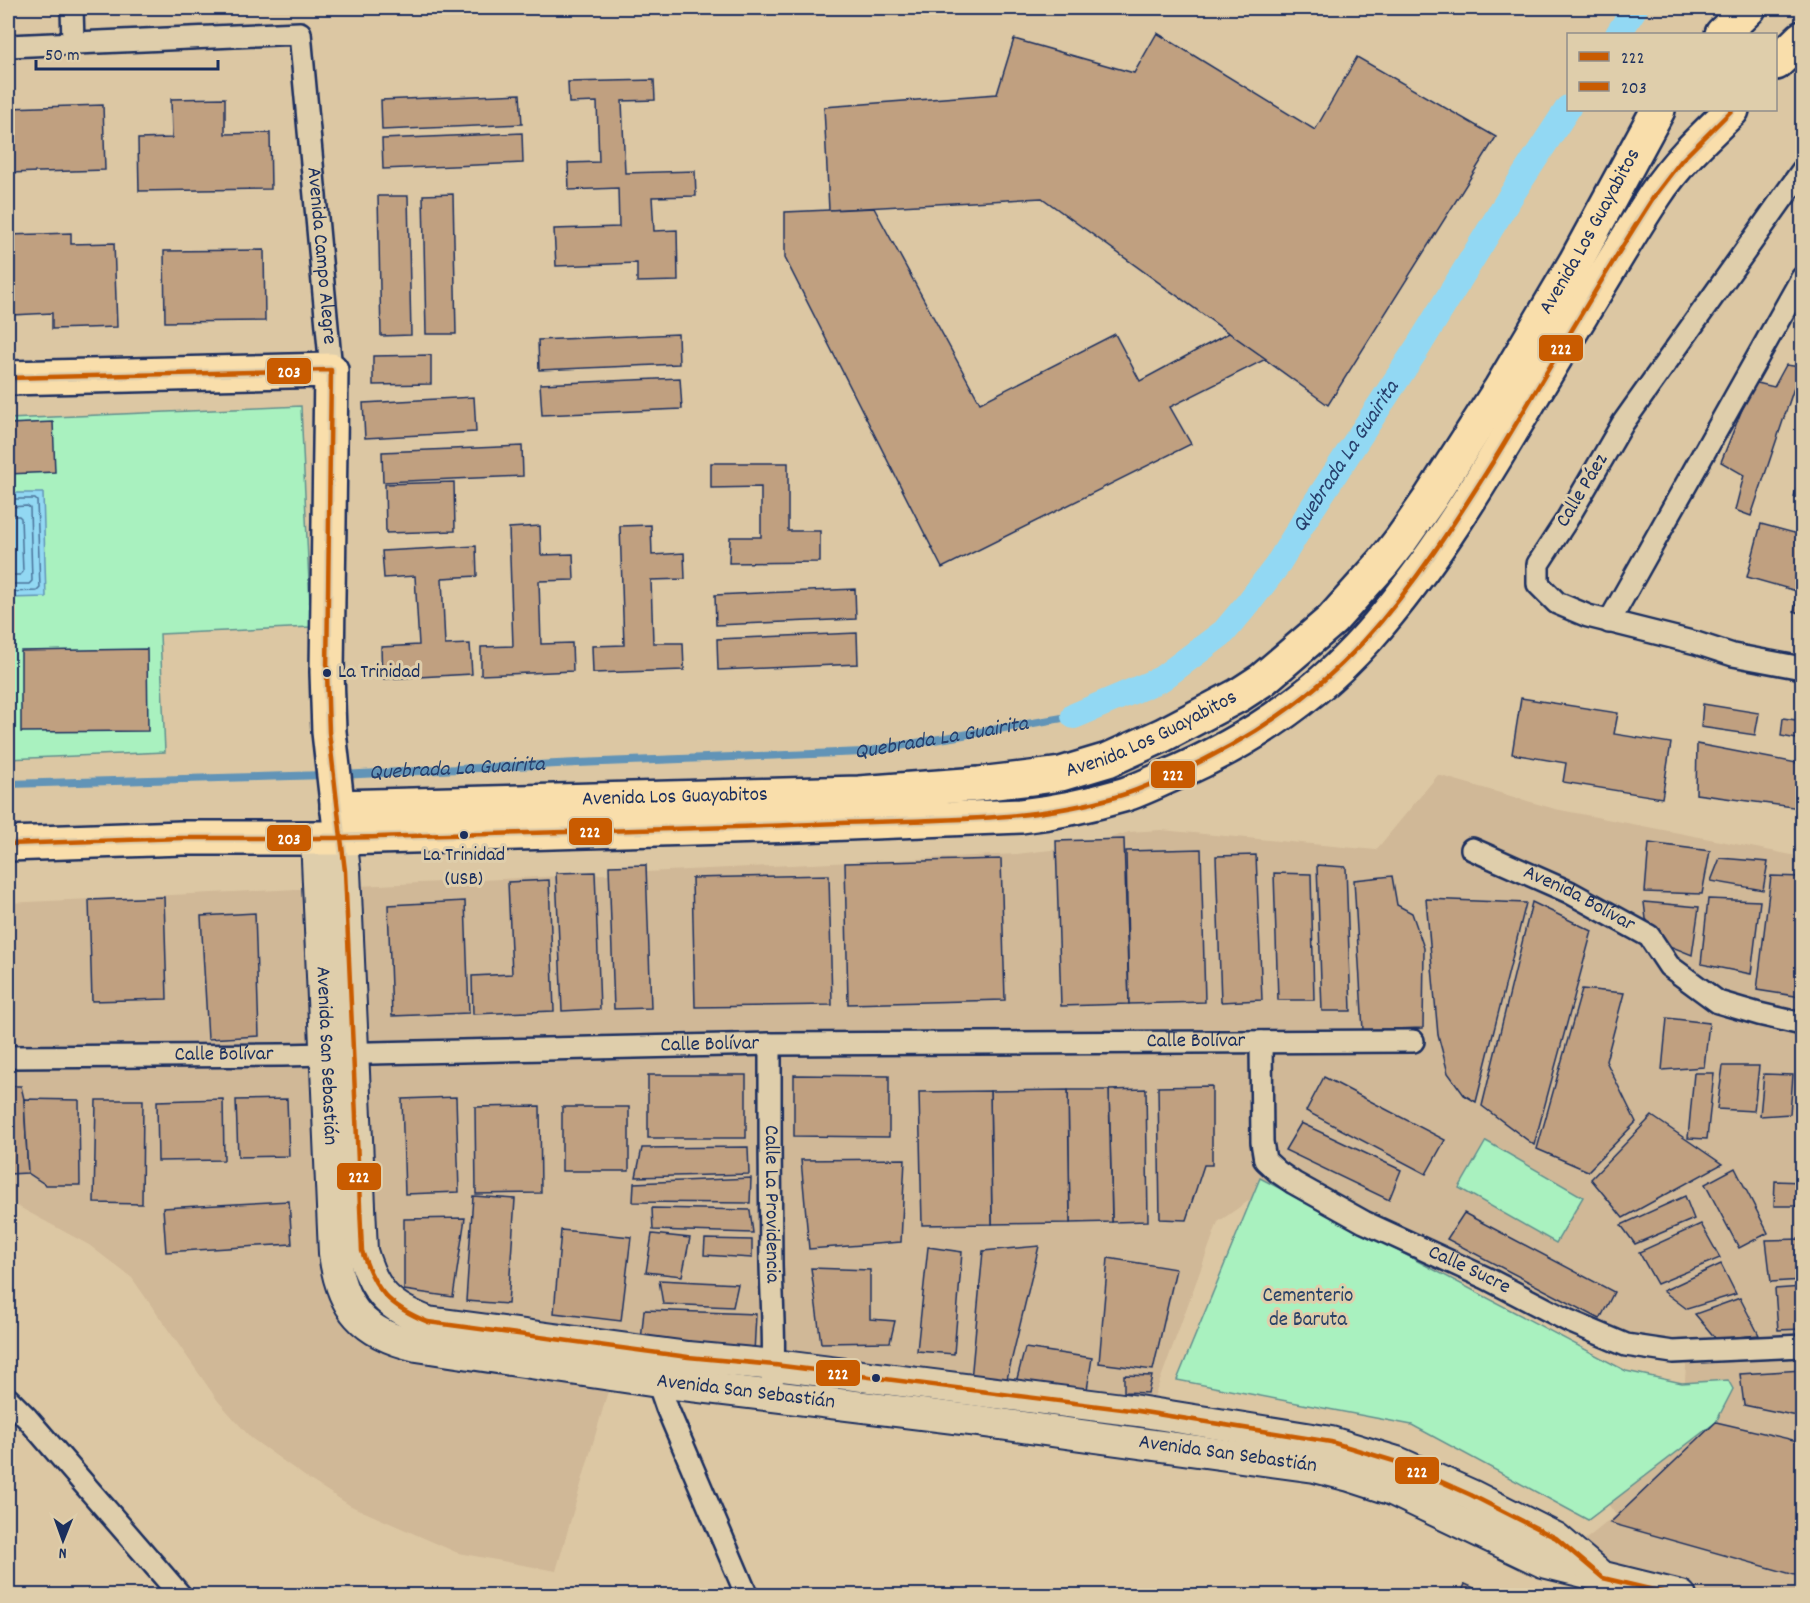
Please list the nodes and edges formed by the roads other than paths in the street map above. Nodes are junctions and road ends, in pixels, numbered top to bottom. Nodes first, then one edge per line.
1 (72, 8) edge
2 (1732, 8) edge
3 (1749, 8) edge
4 (1708, 33) edge
5 (1723, 33) edge
6 (74, 43) junction
7 (8, 46) edge
8 (1731, 111) edge
9 (1658, 112) edge
10 (1803, 171) edge
11 (1803, 278) edge
12 (331, 370) junction
13 (8, 378) edge
14 (1609, 622) junction
15 (1803, 668) edge
16 (333, 819) junction
17 (8, 844) edge
18 (1472, 849) dead end
19 (1803, 1024) edge
20 (1413, 1041) dead end
21 (1261, 1042) junction
22 (770, 1044) junction
23 (340, 1053) junction
24 (8, 1057) edge
25 (348, 1252) junction
26 (1803, 1346) edge
27 (663, 1353) junction
28 (775, 1365) junction
29 (658, 1382) junction
30 (943, 1386) junction
31 (771, 1396) junction
32 (8, 1399) edge
33 (937, 1416) junction
34 (1603, 1578) junction
35 (182, 1596) edge
36 (747, 1596) edge
37 (1681, 1596) edge

1 - 6 street
2 - 4 main road
3 - 5 main road
6 - 7 street
6 - 12 street, Avenida Campo Alegre
8 - 16 main road, Avenida Los Guayabitos
9 - 16 main road, Avenida Los Guayabitos
10 - 14 street, Calle Páez
11 - 14 street
12 - 13 main road
12 - 16 main road, Avenida Campo Alegre
14 - 15 street, Calle Páez
16 - 17 main road, Avenida Los Guayabitos
16 - 23 street, Avenida San Sebastián
18 - 19 street, Avenida Bolívar
20 - 21 street, Calle Bolívar
21 - 22 street, Calle Bolívar
21 - 26 street, Calle Sucre
22 - 23 street, Calle Bolívar
22 - 28 street, Calle La Providencia
23 - 24 street, Calle Bolívar
23 - 25 street, Avenida San Sebastián
25 - 27 street, Avenida San Sebastián
25 - 29 street, Avenida San Sebastián
27 - 28 street, Avenida San Sebastián
27 - 29 street
28 - 30 street, Avenida San Sebastián
28 - 31 street, Calle La Providencia
29 - 31 street, Avenida San Sebastián
29 - 36 street
30 - 33 street
30 - 34 street, Avenida San Sebastián
31 - 33 street, Avenida San Sebastián
32 - 35 street
33 - 34 street, Avenida San Sebastián
34 - 37 street, Avenida San Sebastián

